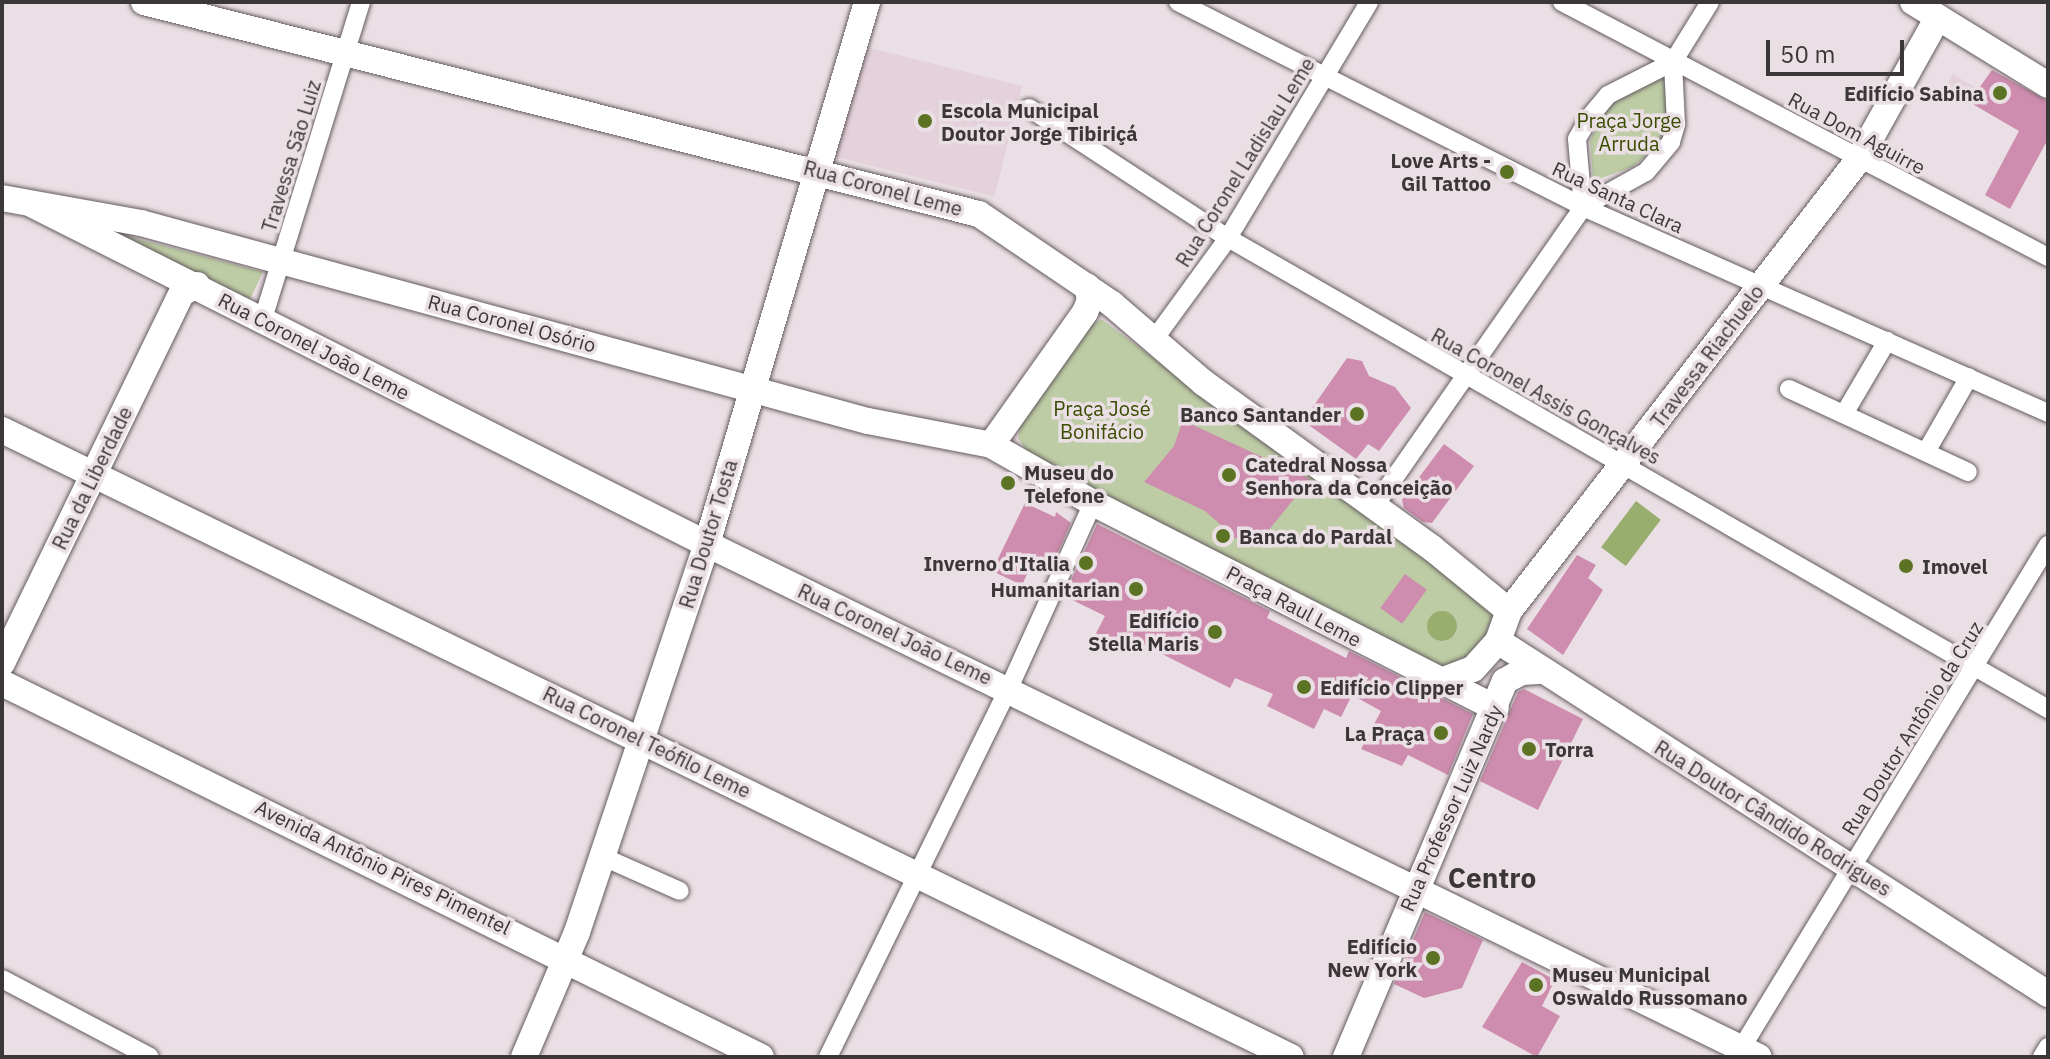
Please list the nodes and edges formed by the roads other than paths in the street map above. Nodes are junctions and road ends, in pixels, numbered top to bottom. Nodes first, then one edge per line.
1 (361, 2) edge
2 (867, 2) edge
3 (1178, 2) edge
4 (1369, 2) edge
5 (1562, 2) edge
6 (1710, 2) edge
7 (1913, 2) edge
8 (161, 4) edge
9 (1941, 9) edge
10 (347, 52) junction
11 (1673, 62) junction
12 (1325, 76) junction
13 (2048, 85) edge
14 (1029, 108) dead end
15 (1859, 159) junction
16 (814, 169) junction
17 (2, 198) edge
18 (33, 205) junction
19 (1583, 207) junction
20 (127, 221) junction
21 (1228, 238) junction
22 (110, 243) junction
23 (2048, 257) edge
24 (281, 261) junction
25 (184, 284) junction
26 (1087, 286) junction
27 (1760, 287) junction
28 (1112, 304) junction
29 (1085, 312) junction
30 (262, 322) junction
31 (1153, 341) junction
32 (1887, 341) junction
33 (1969, 377) junction
34 (1467, 379) junction
35 (752, 388) junction
36 (1789, 389) dead end
37 (2048, 413) edge
38 (1844, 414) junction
39 (2, 430) edge
40 (991, 445) junction
41 (1926, 452) junction
42 (1624, 465) junction
43 (1968, 472) dead end
44 (93, 474) junction
45 (1093, 503) junction
46 (1374, 507) junction
47 (707, 544) junction
48 (2048, 545) edge
49 (1509, 611) junction
50 (1498, 641) junction
51 (2, 663) edge
52 (1976, 668) junction
53 (1539, 671) junction
54 (1441, 681) junction
55 (2, 683) edge
56 (1009, 688) junction
57 (1496, 708) junction
58 (2048, 709) edge
59 (642, 740) junction
60 (601, 856) junction
61 (1852, 867) junction
62 (917, 874) junction
63 (1414, 889) junction
64 (680, 891) dead end
65 (566, 959) junction
66 (2, 979) edge
67 (2048, 994) edge
68 (2048, 1047) edge
69 (139, 1054) edge
70 (1746, 1054) edge
71 (524, 1057) edge
72 (761, 1057) edge
73 (828, 1057) edge
74 (1291, 1057) edge
75 (1346, 1057) edge
76 (2042, 1057) edge

1 - 10 street, Travessa São Luiz
2 - 16 street, Rua Doutor Tosta
3 - 12 street, Rua Santa Clara
4 - 12 street, Rua Coronel Ladislau Leme
5 - 11 street, Rua Dom Aguirre
6 - 11 street
7 - 9 street
8 - 10 street, Rua Coronel Leme
9 - 13 street
9 - 15 street, Travessa Riachuelo
10 - 16 street, Rua Coronel Leme
10 - 24 street, Travessa São Luiz
11 - 15 street, Rua Dom Aguirre
11 - 19 street
11 - 19 street
12 - 19 street, Rua Santa Clara
12 - 21 street, Rua Coronel Ladislau Leme
14 - 21 street, Rua Coronel Assis Gonçalves
15 - 23 street, Rua Dom Aguirre
15 - 27 street, Travessa Riachuelo
16 - 26 street, Rua Coronel Leme
16 - 35 street, Rua Doutor Tosta
17 - 18 street
18 - 20 street, Rua Coronel Osório
18 - 22 street, Rua Coronel João Leme
19 - 27 street, Rua Santa Clara
19 - 34 street
20 - 22 street
20 - 24 street, Rua Coronel Osório
21 - 31 street, Rua Coronel Ladislau Leme
21 - 34 street, Rua Coronel Assis Gonçalves
22 - 25 street, Rua Coronel João Leme
24 - 30 street, Travessa São Luiz
24 - 35 street, Rua Coronel Osório
25 - 30 street, Rua Coronel João Leme
25 - 44 street, Rua da Liberdade
26 - 28 street, Rua Coronel Leme
26 - 29 street
27 - 32 street, Rua Santa Clara
27 - 42 street, Travessa Riachuelo
28 - 29 street
28 - 31 street, Rua Coronel Leme
29 - 40 street
30 - 47 street, Rua Coronel João Leme
31 - 46 street, Rua Coronel Leme
32 - 33 street, Rua Santa Clara
32 - 38 street
33 - 37 street, Rua Santa Clara
33 - 41 street
34 - 42 street, Rua Coronel Assis Gonçalves
34 - 46 street
35 - 40 street, Rua Coronel Osório
35 - 47 street, Rua Doutor Tosta
36 - 38 street
38 - 41 street
39 - 44 street, Rua Coronel Teófilo Leme
40 - 45 street
41 - 43 street
42 - 49 street, Travessa Riachuelo
42 - 52 street, Rua Coronel Assis Gonçalves
44 - 51 street, Rua da Liberdade
44 - 59 street, Rua Coronel Teófilo Leme
45 - 54 street, Praça Raul Leme
45 - 56 street
46 - 49 street, Rua Coronel Leme
47 - 56 street, Rua Coronel João Leme
47 - 59 street, Rua Doutor Tosta
48 - 52 street, Rua Doutor Antônio da Cruz
49 - 50 street, Travessa Riachuelo
50 - 53 street, Rua Doutor Cândido Rodrigues
50 - 54 street, Travessa Riachuelo
52 - 58 street, Rua Coronel Assis Gonçalves
52 - 61 street, Rua Doutor Antônio da Cruz
53 - 57 street, Rua Professor Luiz Nardy
53 - 61 street, Rua Doutor Cândido Rodrigues
54 - 57 street, Praça Raul Leme
55 - 65 street, Avenida Antônio Pires Pimentel
56 - 62 street
56 - 63 street, Rua Coronel João Leme
57 - 63 street, Rua Professor Luiz Nardy
59 - 60 street, Rua Doutor Tosta
59 - 62 street, Rua Coronel Teófilo Leme
60 - 64 street
60 - 65 street, Rua Doutor Tosta
61 - 67 street, Rua Doutor Cândido Rodrigues
61 - 70 street, Rua Doutor Antônio da Cruz
62 - 73 street
62 - 74 street, Rua Coronel Teófilo Leme
63 - 70 street, Rua Coronel João Leme
63 - 75 street, Rua Professor Luiz Nardy
65 - 71 street, Rua Doutor Tosta
65 - 72 street, Avenida Antônio Pires Pimentel
66 - 69 street
68 - 76 street

